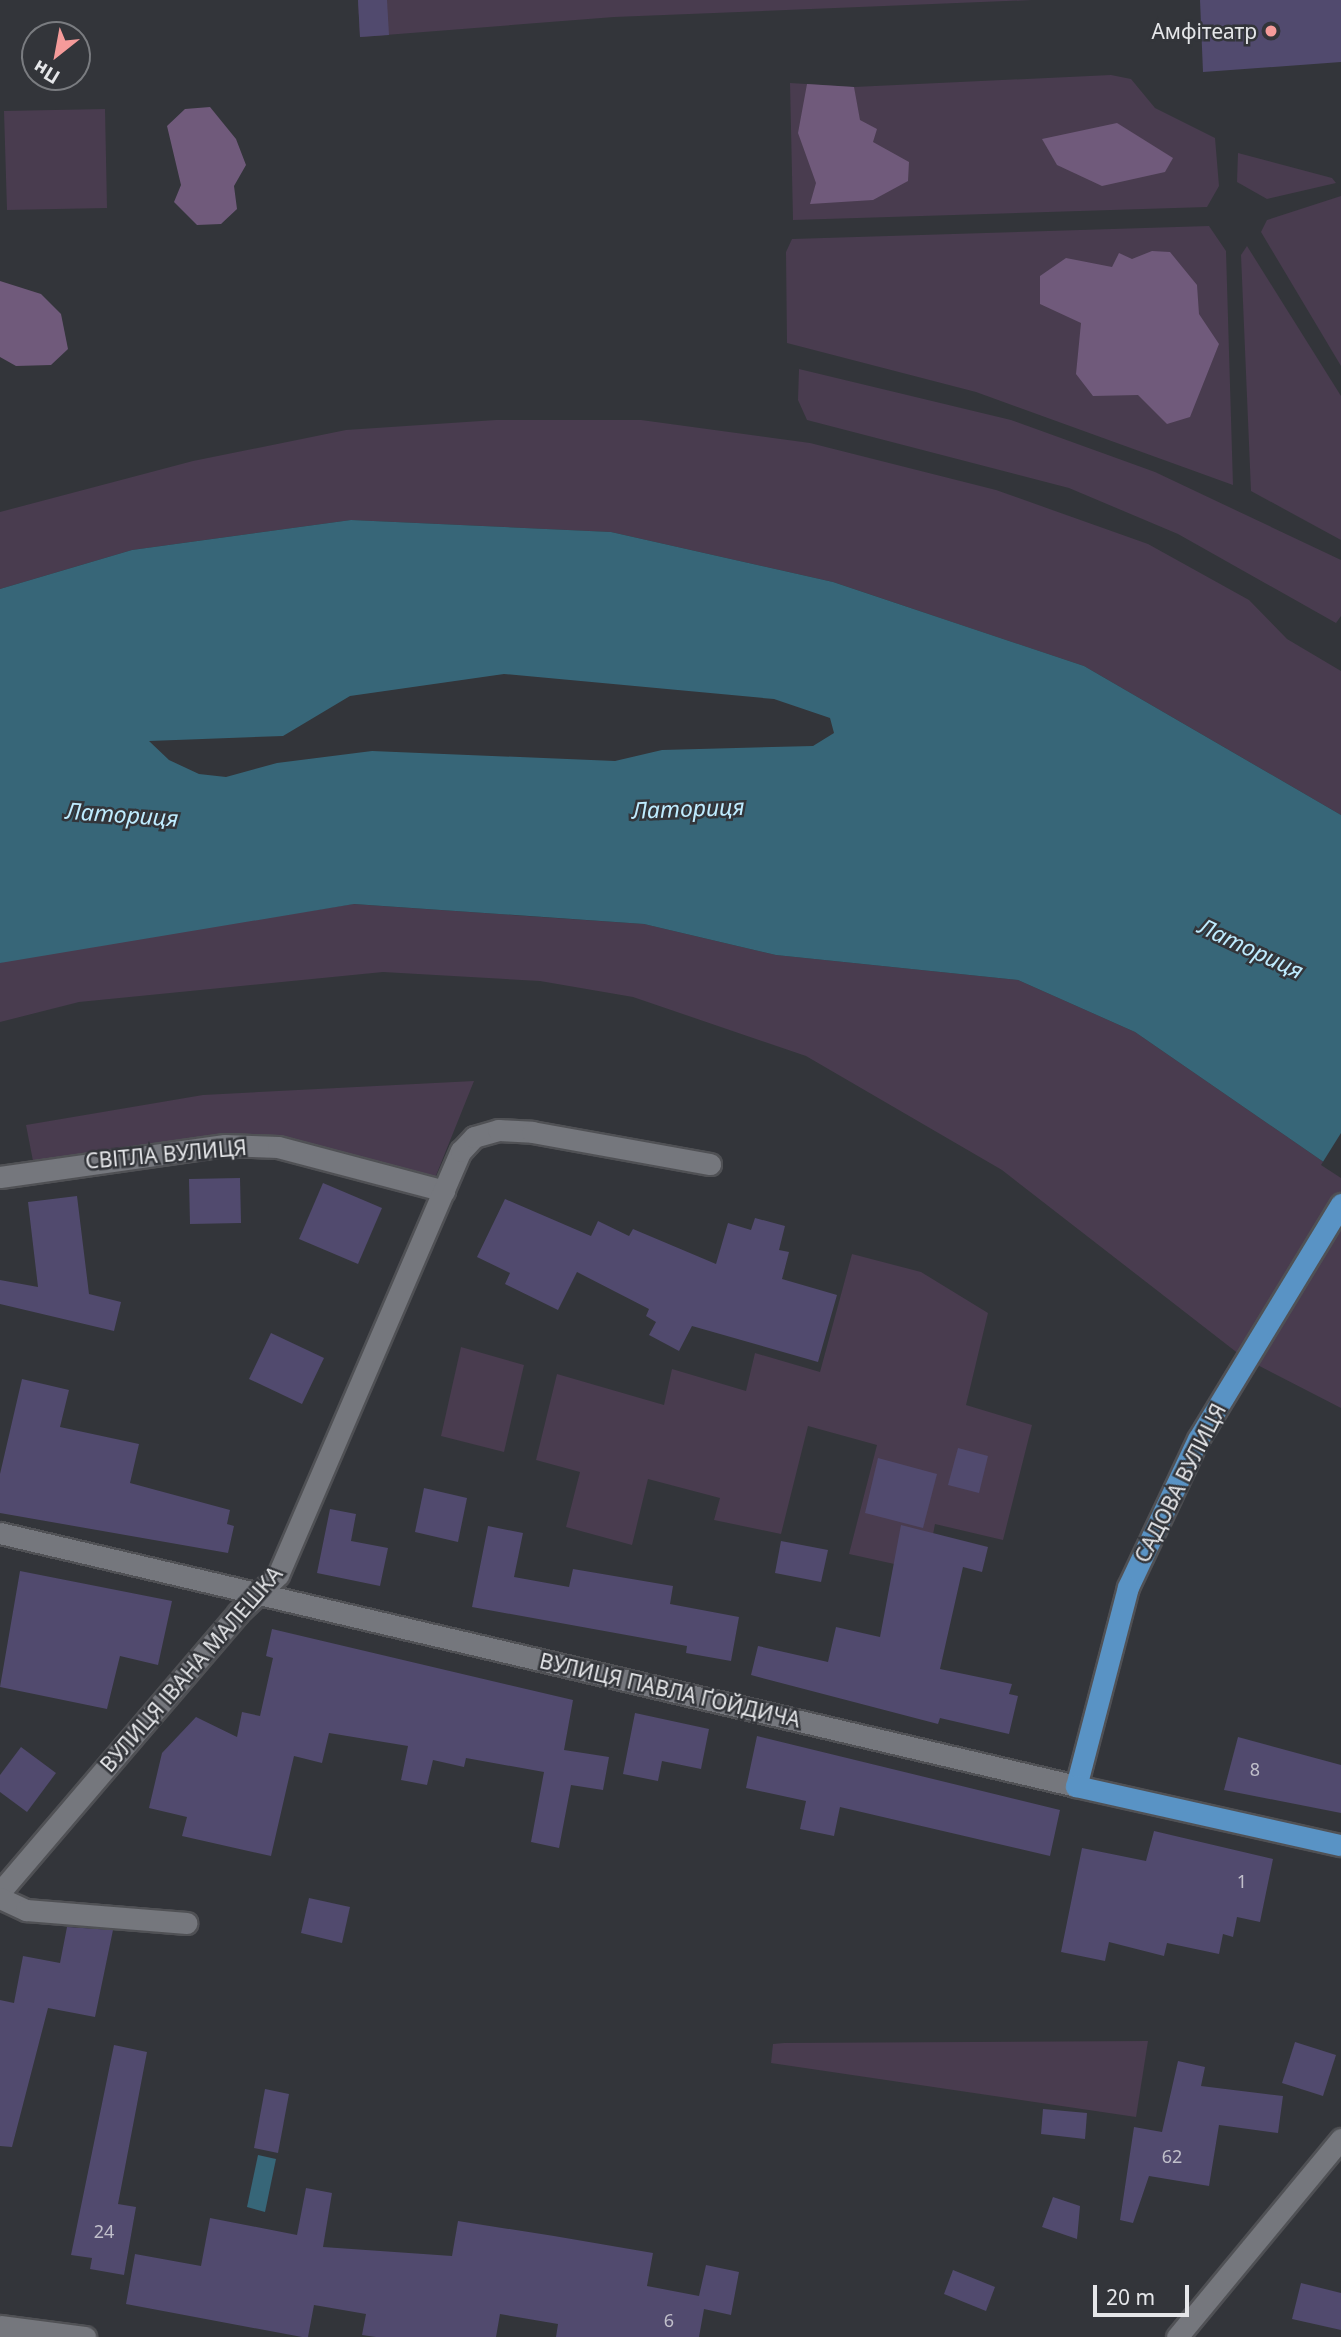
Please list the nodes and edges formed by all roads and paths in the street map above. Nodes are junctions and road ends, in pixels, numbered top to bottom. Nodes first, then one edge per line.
1 (710, 1164) dead end
2 (0, 1177) edge
3 (444, 1191) junction
4 (1341, 1204) edge
5 (0, 1533) edge
6 (256, 1592) junction
7 (1076, 1786) junction
8 (1341, 1845) edge
9 (0, 1892) edge
10 (0, 1898) edge
11 (186, 1923) dead end
12 (1341, 2139) edge
13 (0, 2326) edge
14 (85, 2337) edge
15 (1177, 2337) edge

1 - 3 street
2 - 3 street, СВІТЛА ВУЛИЦЯ
3 - 6 street, ВУЛИЦЯ ІВАНА МАЛЕШКА
4 - 7 main road, САДОВА ВУЛИЦЯ
5 - 6 street, ВУЛИЦЯ ПАВЛА ҐОЙДИЧА
6 - 7 street, ВУЛИЦЯ ПАВЛА ҐОЙДИЧА
6 - 9 street, ВУЛИЦЯ ІВАНА МАЛЕШКА
7 - 8 main road, ВУЛИЦЯ ПАВЛА ҐОЙДИЧА
10 - 11 street
12 - 15 street
13 - 14 street

